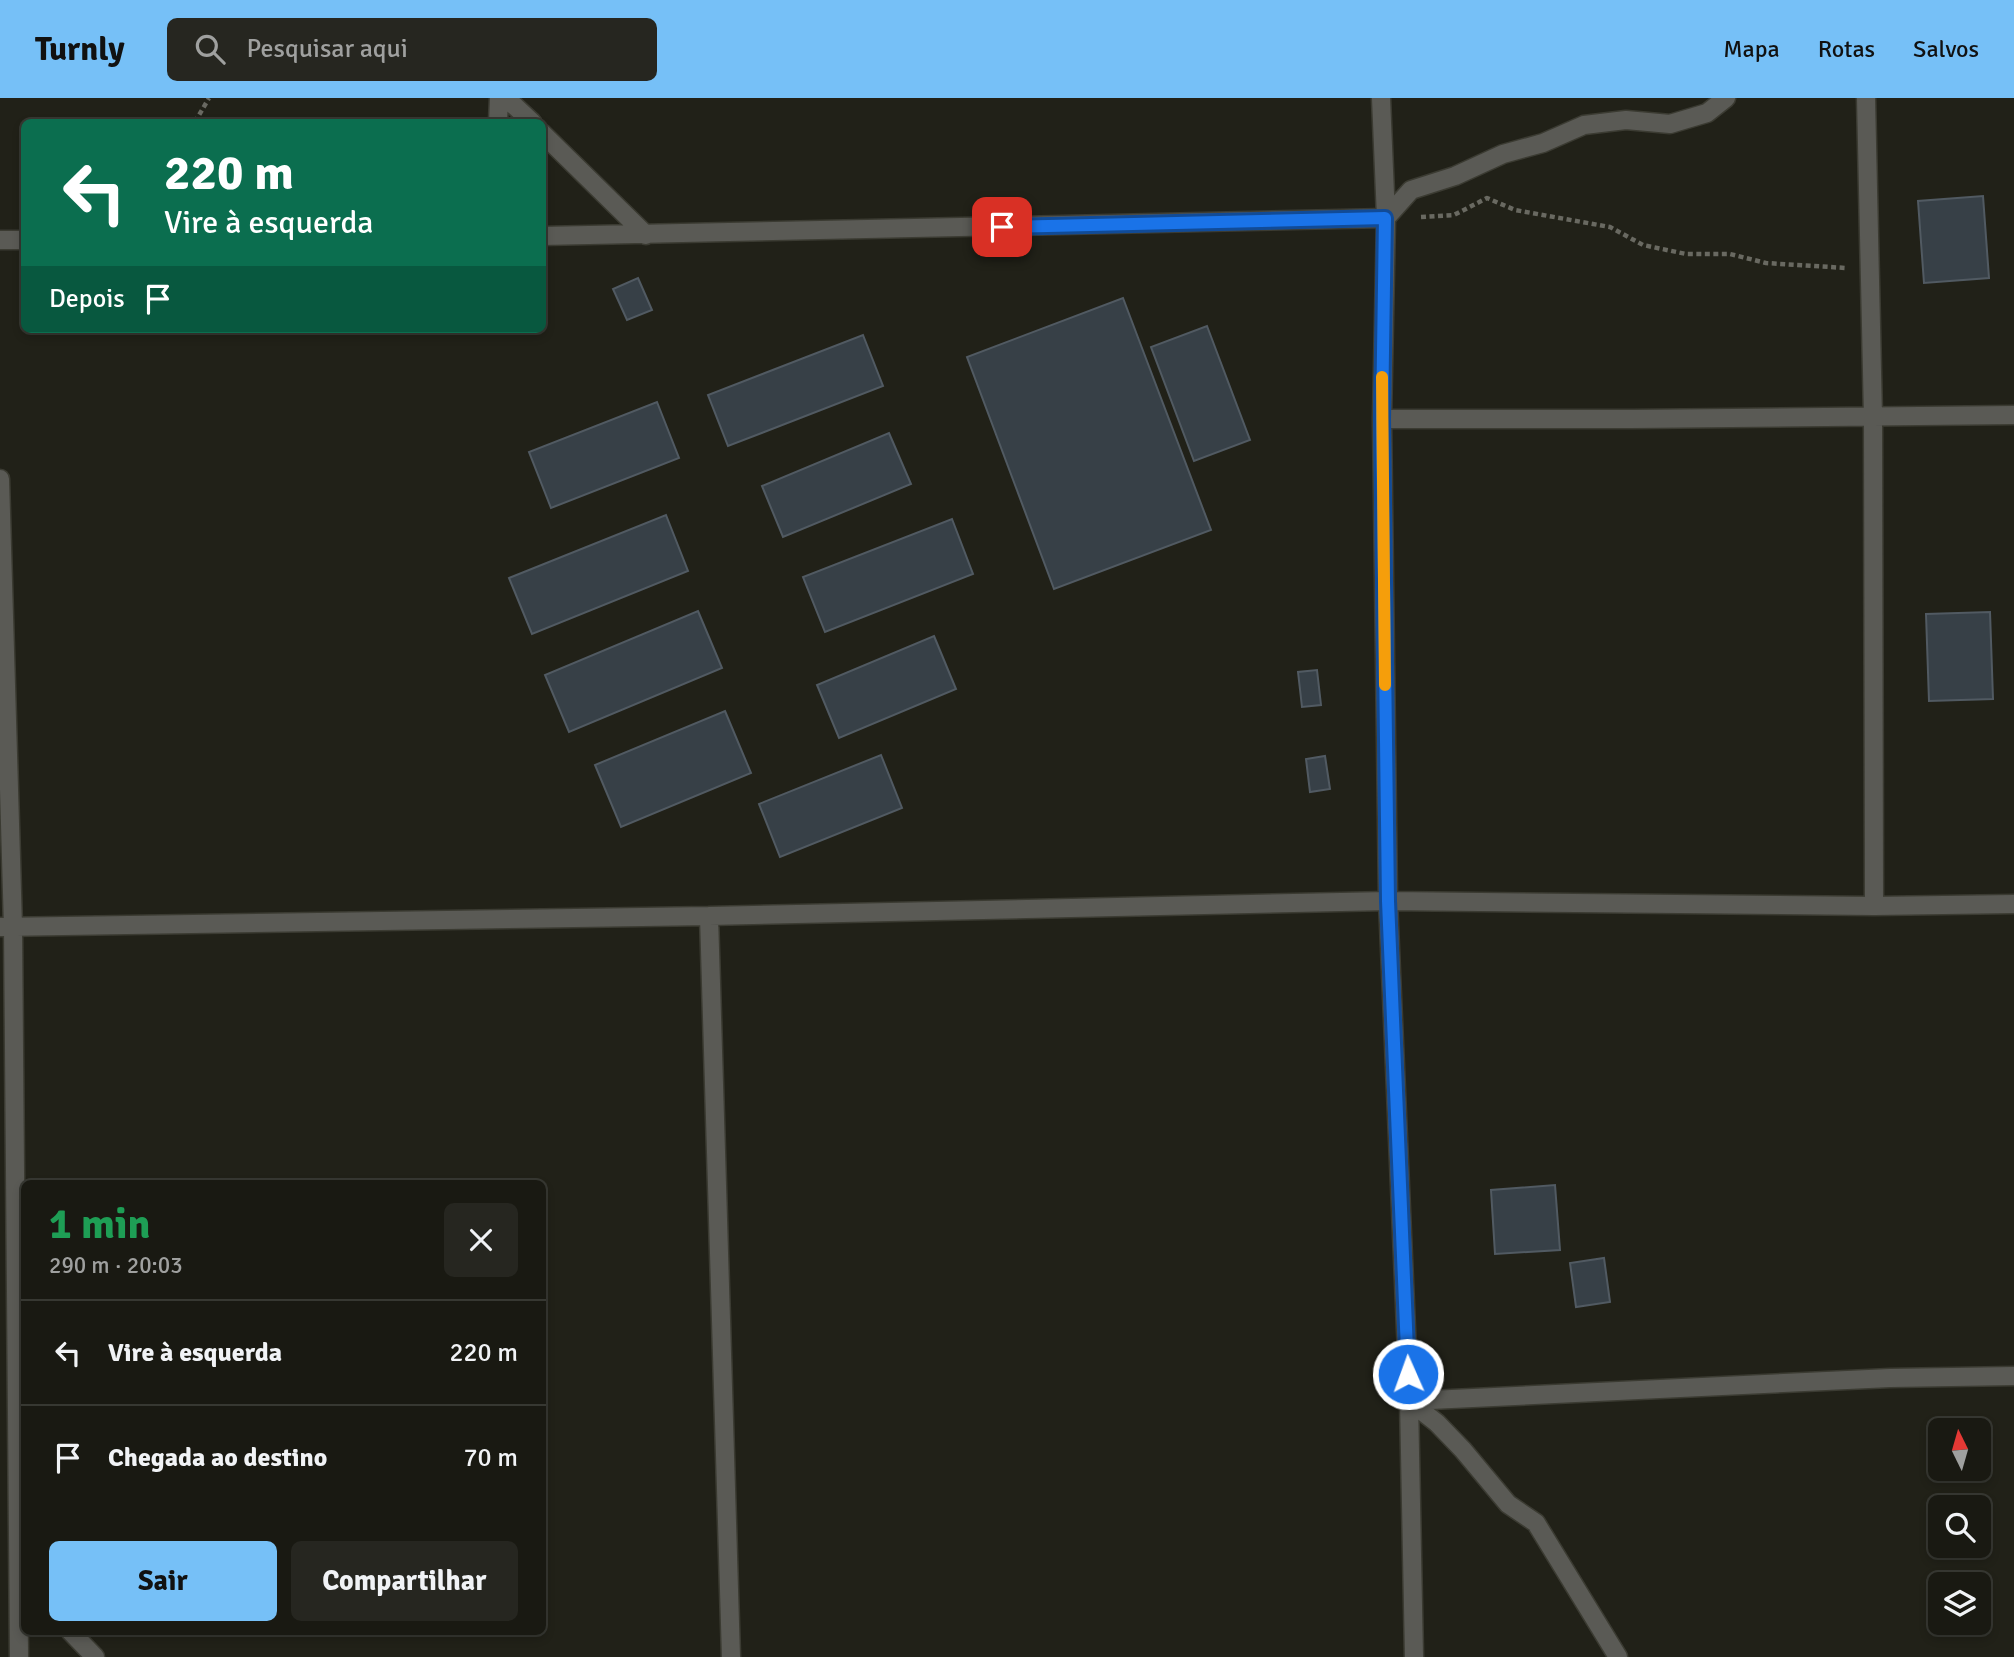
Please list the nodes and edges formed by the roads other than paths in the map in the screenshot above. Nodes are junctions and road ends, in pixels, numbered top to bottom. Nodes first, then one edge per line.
1 (499, 98) edge
2 (506, 98) edge
3 (1381, 98) edge
4 (1726, 98) edge
5 (1866, 98) edge
6 (498, 119) edge
7 (528, 119) edge
8 (546, 137) edge
9 (1385, 218) junction
10 (646, 234) junction
11 (546, 236) edge
12 (0, 240) edge
13 (21, 240) edge
14 (2014, 415) edge
15 (1873, 417) junction
16 (1382, 419) junction
17 (0, 479) edge
18 (1388, 901) junction
19 (2014, 904) edge
20 (1874, 906) junction
21 (709, 916) junction
22 (7, 927) edge
23 (2014, 1376) edge
24 (1409, 1401) junction
25 (21, 1579) edge
26 (75, 1635) edge
27 (19, 1657) edge
28 (95, 1657) edge
29 (731, 1657) edge
30 (1414, 1657) edge
31 (1618, 1657) edge

1 - 6 street
2 - 7 street
3 - 9 street
4 - 9 street
5 - 15 street
8 - 10 street
9 - 10 street
9 - 16 street
10 - 11 street
12 - 13 street
14 - 15 street
15 - 16 street
15 - 20 street
16 - 18 street
17 - 22 street
18 - 20 street
18 - 21 street
18 - 24 street
19 - 20 street
21 - 22 street
21 - 29 street
22 - 25 street
23 - 24 street
24 - 30 street
24 - 31 street
25 - 27 street
26 - 28 street

